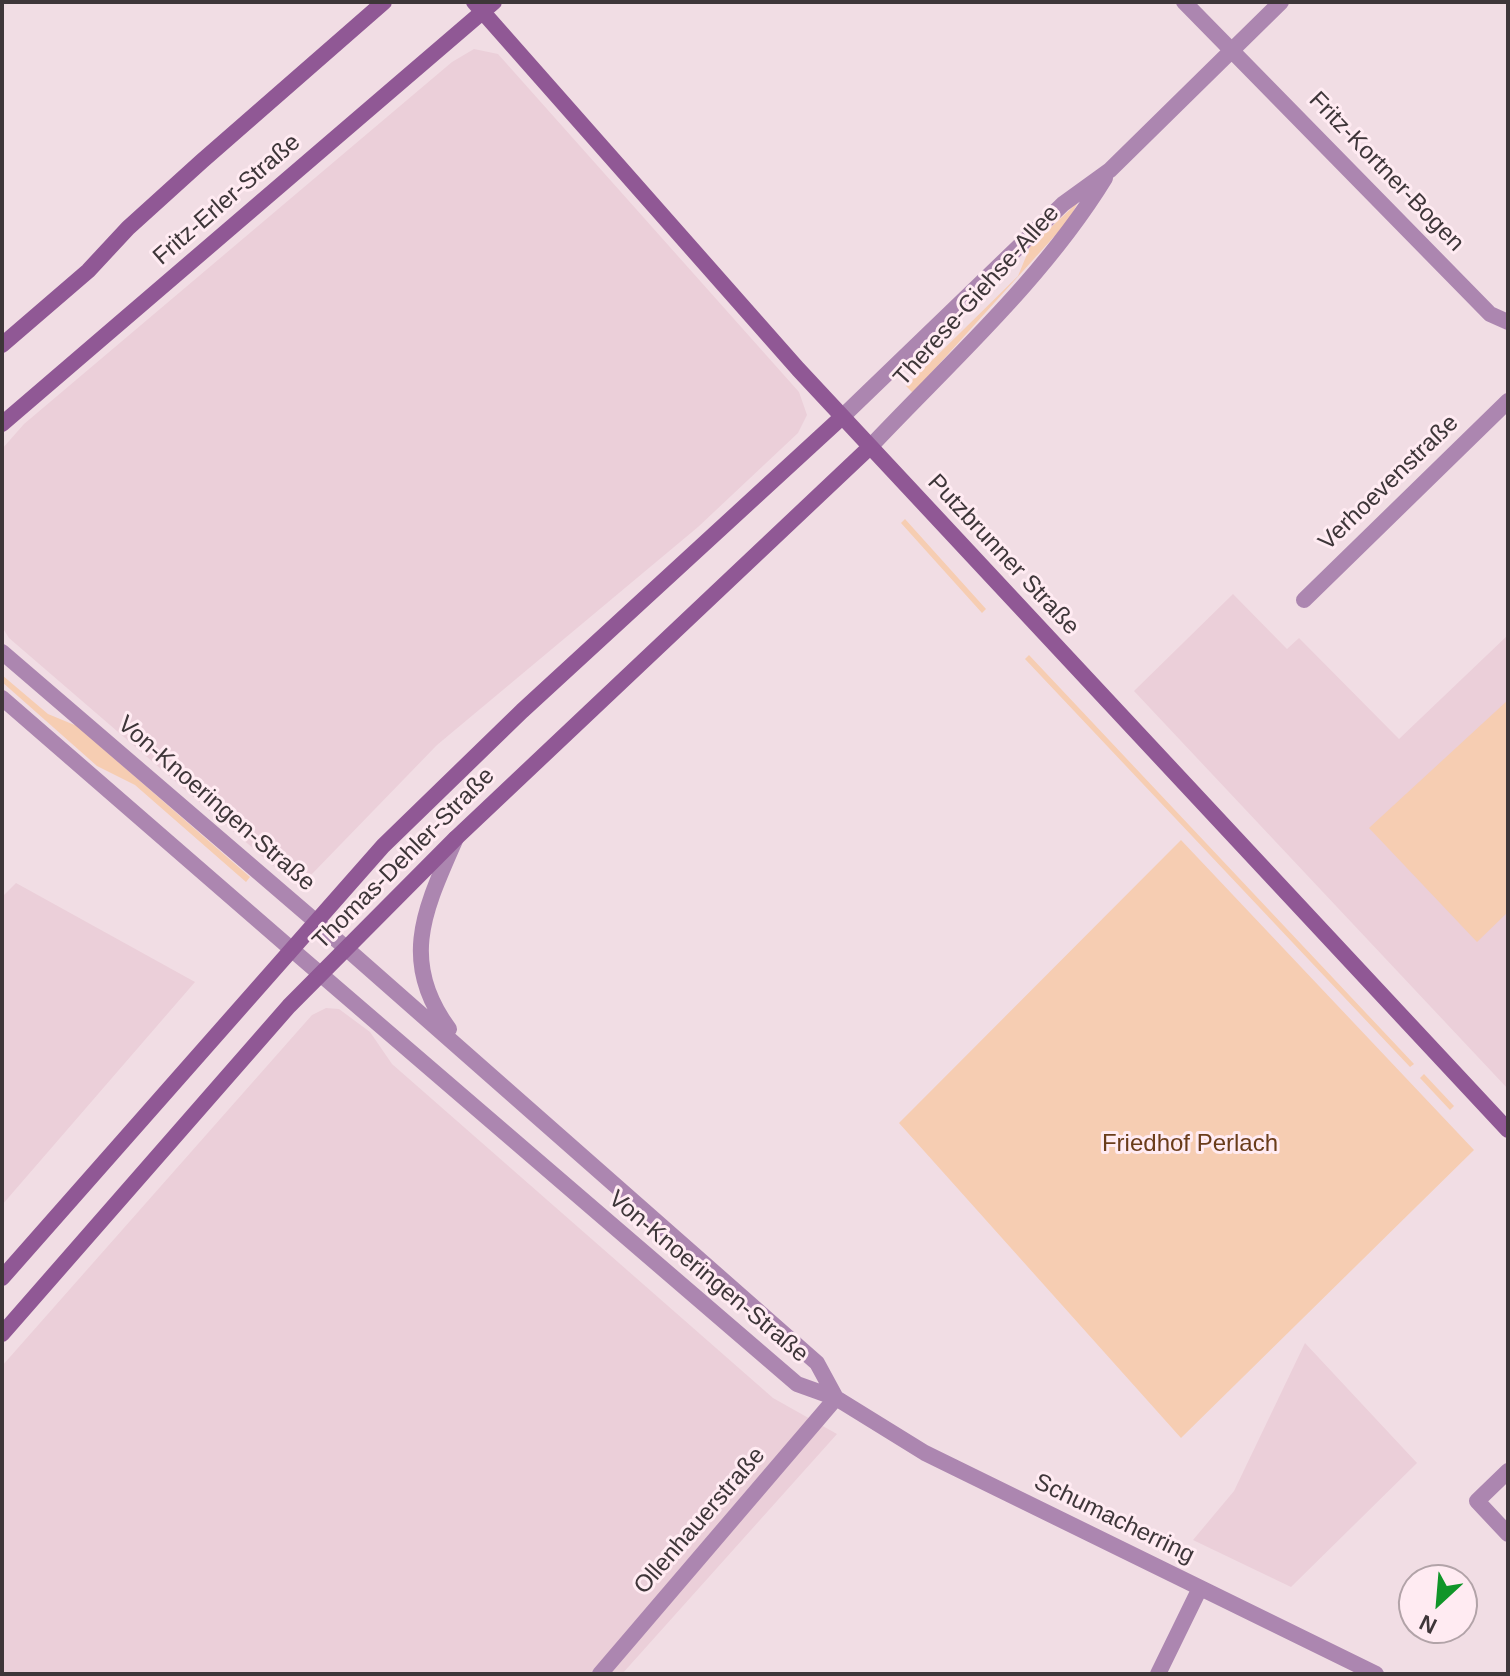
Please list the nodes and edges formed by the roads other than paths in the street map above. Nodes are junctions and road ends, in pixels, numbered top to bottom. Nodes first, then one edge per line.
1 (384, 2) edge
2 (1184, 2) edge
3 (1281, 2) edge
4 (484, 5) edge
5 (1233, 51) junction
6 (1110, 170) junction
7 (1508, 322) edge
8 (2, 345) edge
9 (1508, 401) edge
10 (842, 417) junction
11 (2, 424) edge
12 (870, 447) junction
13 (1304, 600) dead end
14 (2, 652) edge
15 (2, 698) edge
16 (456, 838) junction
17 (314, 920) junction
18 (290, 948) junction
19 (347, 948) junction
20 (321, 975) junction
21 (469, 1056) junction
22 (1508, 1130) edge
23 (2, 1278) edge
24 (2, 1334) edge
25 (836, 1398) junction
26 (1508, 1471) edge
27 (1508, 1534) edge
28 (1200, 1588) junction
29 (600, 1674) edge
30 (1158, 1674) edge
31 (1376, 1674) edge

1 - 8 main road, Fritz-Erler-Straße
2 - 5 street, Fritz-Kortner-Bogen
3 - 5 street, Therese-Giehse-Allee
4 - 10 main road, Putzbrunner Straße
4 - 11 main road, Fritz-Erler-Straße
5 - 6 street, Therese-Giehse-Allee
5 - 7 street, Fritz-Kortner-Bogen
6 - 10 street, Therese-Giehse-Allee
6 - 12 street, Therese-Giehse-Allee
9 - 13 street, Verhoevenstraße
10 - 12 main road, Putzbrunner Straße
10 - 17 main road, Thomas-Dehler-Straße
12 - 16 main road, Thomas-Dehler-Straße
12 - 22 main road, Putzbrunner Straße
14 - 17 street, Von-Knoeringen-Straße
15 - 18 street
16 - 19 main road, Thomas-Dehler-Straße
16 - 21 street, Von-Knoeringen-Straße
17 - 18 main road, Thomas-Dehler-Straße
17 - 19 street, Von-Knoeringen-Straße
18 - 20 street
18 - 23 main road, Thomas-Dehler-Straße
19 - 20 main road, Thomas-Dehler-Straße
19 - 21 street, Von-Knoeringen-Straße
20 - 24 main road, Thomas-Dehler-Straße
20 - 25 street, Von-Knoeringen-Straße
21 - 25 street, Von-Knoeringen-Straße
25 - 28 street, Schumacherring
25 - 29 street, Ollenhauerstraße
26 - 27 street
28 - 30 street
28 - 31 street, Schumacherring

